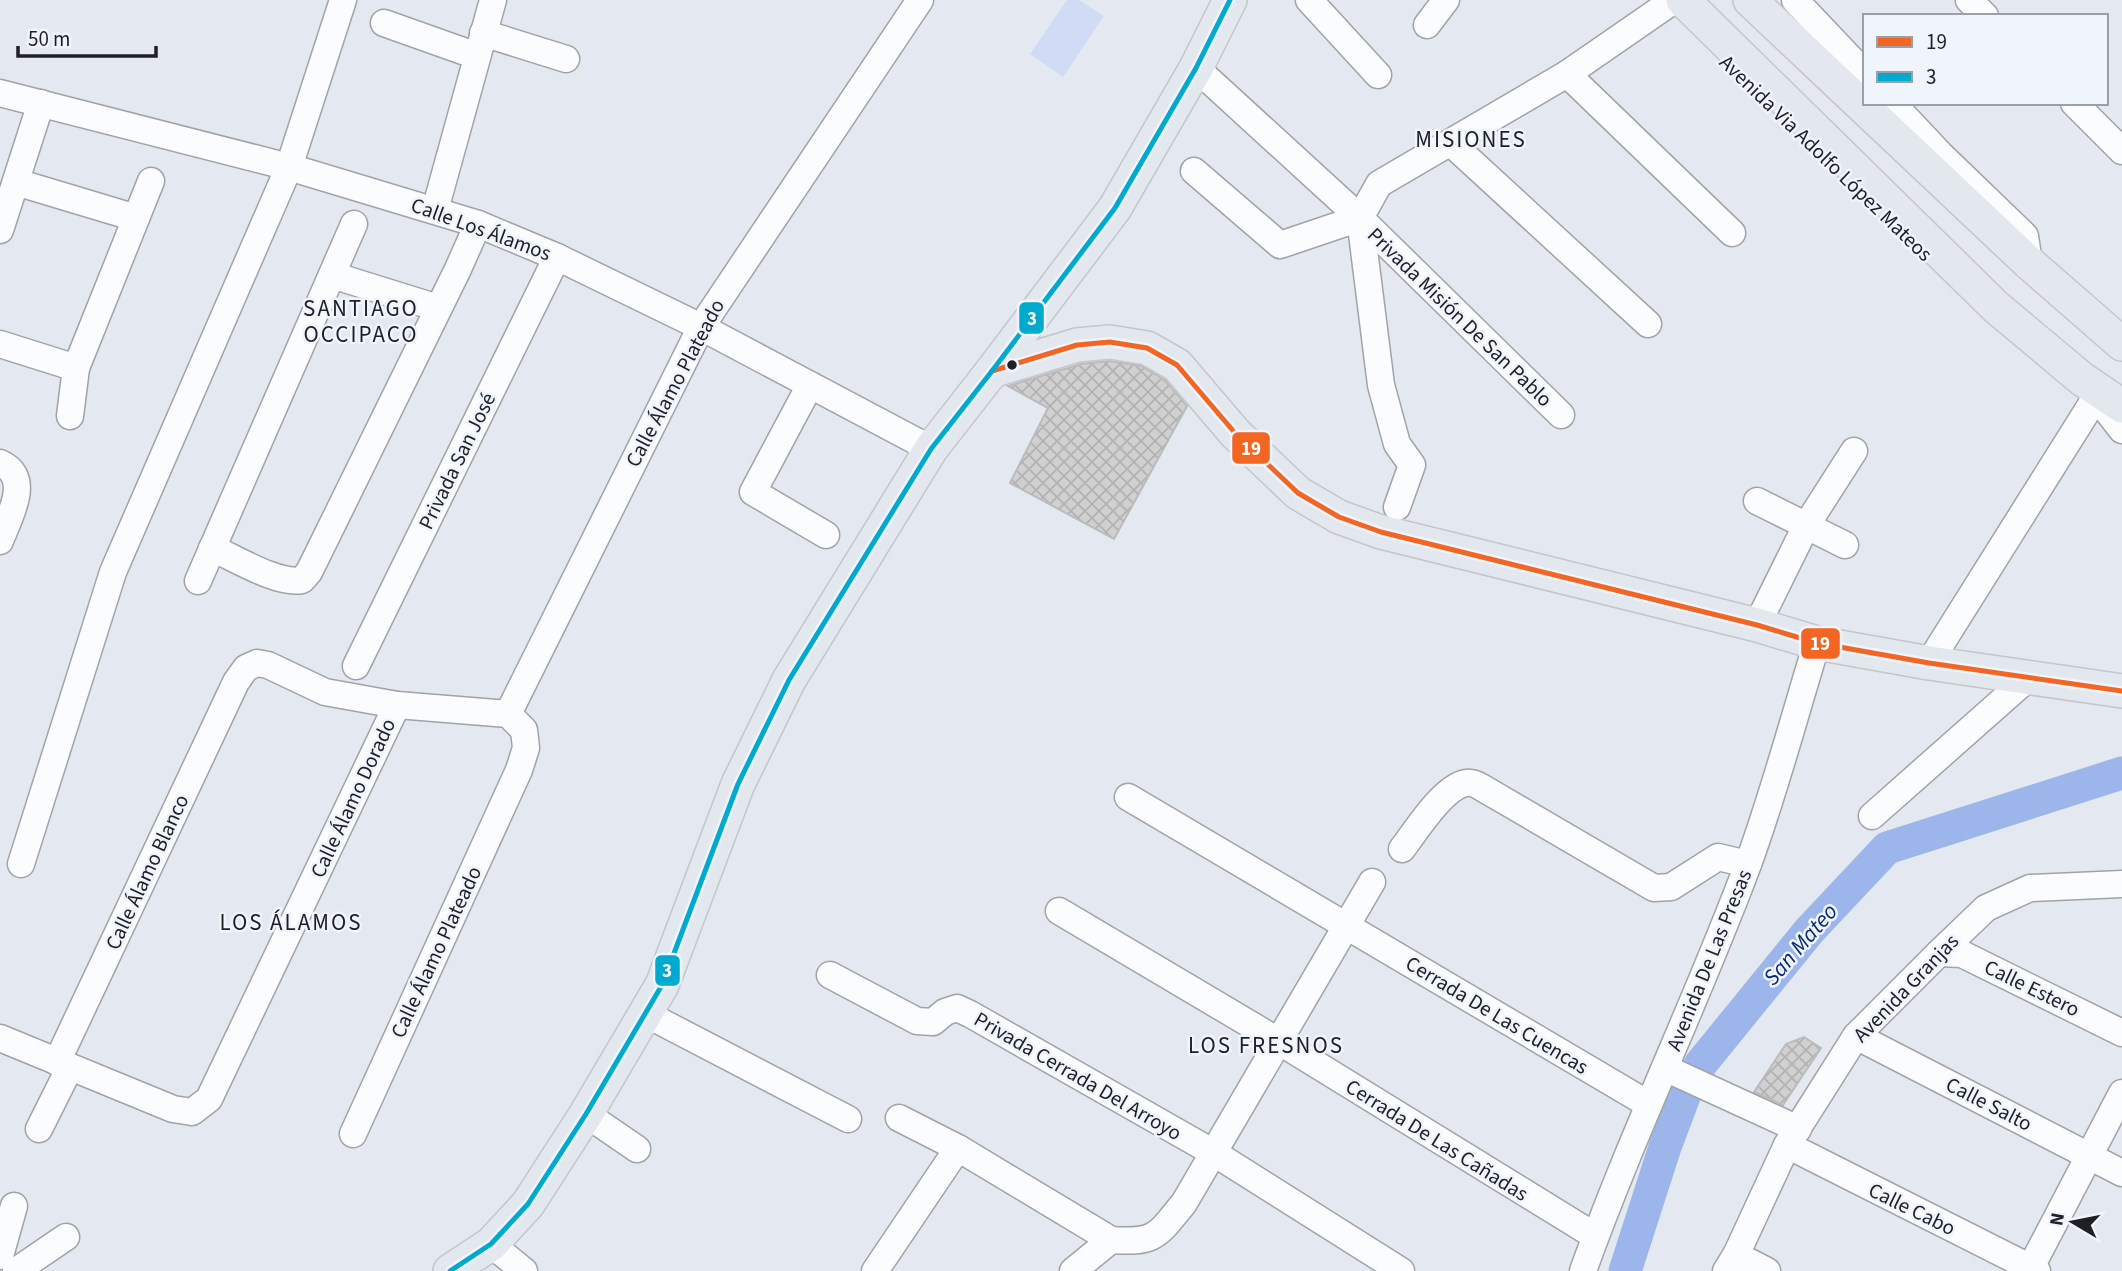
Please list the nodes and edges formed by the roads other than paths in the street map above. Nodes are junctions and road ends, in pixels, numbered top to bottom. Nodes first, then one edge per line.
1 (343, 0) edge
2 (493, 0) edge
3 (920, 0) edge
4 (1230, 0) edge
5 (1309, 0) edge
6 (1446, 0) edge
7 (1750, 0) edge
8 (1795, 0) edge
9 (1969, 0) edge
10 (1672, 1) edge
11 (1983, 14) edge
12 (384, 23) dead end
13 (1427, 25) dead end
14 (480, 45) junction
15 (566, 59) dead end
16 (1196, 68) junction
17 (1863, 72) edge
18 (1567, 74) junction
19 (1378, 75) dead end
20 (0, 93) edge
21 (41, 103) junction
22 (1894, 105) edge
23 (2076, 105) edge
24 (1451, 144) junction
25 (2122, 151) edge
26 (289, 167) junction
27 (1194, 171) dead end
28 (151, 181) dead end
29 (16, 182) junction
30 (435, 210) junction
31 (136, 218) junction
32 (1360, 218) junction
33 (478, 224) junction
34 (354, 225) dead end
35 (0, 230) edge
36 (1732, 233) dead end
37 (557, 257) junction
38 (2029, 263) junction
39 (332, 275) junction
40 (438, 308) junction
41 (1648, 324) dead end
42 (701, 327) junction
43 (0, 344) edge
44 (2122, 344) edge
45 (76, 368) junction
46 (992, 371) junction
47 (810, 385) junction
48 (2100, 394) edge
49 (1561, 415) dead end
50 (70, 416) dead end
51 (2122, 430) edge
52 (931, 449) junction
53 (1854, 451) dead end
54 (0, 463) edge
55 (1757, 501) dead end
56 (1397, 507) dead end
57 (1806, 526) junction
58 (826, 535) dead end
59 (0, 541) edge
60 (1845, 545) dead end
61 (212, 548) junction
62 (198, 581) dead end
63 (1757, 625) junction
64 (1817, 643) junction
65 (1929, 663) junction
66 (356, 666) dead end
67 (2028, 678) junction
68 (2122, 691) edge
69 (397, 705) junction
70 (508, 714) junction
71 (1128, 797) dead end
72 (1872, 816) dead end
73 (1402, 849) dead end
74 (21, 864) dead end
75 (1748, 864) junction
76 (1372, 881) dead end
77 (2122, 884) edge
78 (1059, 911) dead end
79 (1346, 925) junction
80 (1939, 953) junction
81 (830, 975) dead end
82 (646, 1014) junction
83 (2122, 1033) edge
84 (1856, 1036) junction
85 (0, 1038) edge
86 (1280, 1042) junction
87 (63, 1064) junction
88 (1670, 1071) junction
89 (2122, 1093) edge
90 (1648, 1104) junction
91 (586, 1114) junction
92 (899, 1118) dead end
93 (848, 1119) dead end
94 (39, 1129) dead end
95 (353, 1134) dead end
96 (1792, 1137) junction
97 (958, 1148) junction
98 (638, 1149) dead end
99 (1214, 1153) junction
100 (2088, 1154) junction
101 (2122, 1173) edge
102 (14, 1206) dead end
103 (1595, 1236) junction
104 (66, 1237) dead end
105 (1111, 1240) junction
106 (491, 1244) junction
107 (0, 1256) edge
108 (1731, 1263) edge
109 (2032, 1270) edge
110 (16, 1271) edge
111 (450, 1271) edge
112 (524, 1271) edge
113 (875, 1271) edge
114 (1073, 1271) edge
115 (1401, 1271) edge
116 (1583, 1271) edge
117 (1767, 1271) edge

1 - 26 street
2 - 14 street
3 - 42 street, Calle Álamo Plateado
4 - 16 main road
5 - 19 street
6 - 13 street
7 - 38 main road
8 - 17 street
9 - 11 street
10 - 18 street
10 - 48 main road, Avenida Via Adolfo López Mateos
12 - 14 street
14 - 15 street
14 - 30 street
16 - 32 street, Privada Misión De San Pablo
16 - 46 main road
18 - 24 street
18 - 36 street
20 - 21 street, Calle Los Álamos
21 - 26 street, Calle Los Álamos
21 - 29 street
22 - 38 street
23 - 25 street
24 - 32 street
24 - 41 street
26 - 30 street, Calle Los Álamos
26 - 74 street
27 - 32 street
28 - 31 street
29 - 31 street
29 - 35 street
30 - 33 street, Calle Los Álamos
31 - 45 street
32 - 49 street, Privada Misión De San Pablo
32 - 56 street
33 - 37 street, Calle Los Álamos
33 - 40 street
34 - 39 street
37 - 42 street, Calle Los Álamos
37 - 66 street, Privada San José
38 - 44 main road
39 - 40 street
39 - 61 street
40 - 61 street
42 - 47 street, Calle Los Álamos
42 - 70 street, Calle Álamo Plateado
43 - 45 street
45 - 50 street
46 - 52 main road
46 - 63 main road
47 - 52 street, Calle Los Álamos
47 - 58 street
48 - 51 street
48 - 65 street
52 - 82 main road
53 - 57 street
54 - 59 street
55 - 57 street
57 - 60 street
57 - 63 street
61 - 62 street
63 - 64 main road
64 - 65 main road
64 - 75 street, Avenida De Las Presas
65 - 67 main road
67 - 68 main road
67 - 72 street
69 - 70 street
69 - 87 street, Calle Álamo Dorado
69 - 87 street, Calle Álamo Blanco
70 - 95 street, Calle Álamo Plateado
71 - 79 street, Cerrada De Las Cuencas
73 - 75 street
75 - 88 street, Avenida De Las Presas
76 - 79 street
77 - 80 street, Avenida Granjas
78 - 86 street, Cerrada De Las Cañadas
79 - 86 street
79 - 90 street, Cerrada De Las Cuencas
80 - 83 street, Calle Estero
80 - 84 street, Avenida Granjas
81 - 99 street, Privada Cerrada Del Arroyo
82 - 91 main road
82 - 93 street
84 - 96 street, Avenida Granjas
84 - 100 street, Calle Salto
85 - 87 street
86 - 99 street
86 - 103 street, Cerrada De Las Cañadas
87 - 94 street, Calle Álamo Blanco
88 - 90 street, Avenida De Las Presas
88 - 96 street, Calle Cabo
89 - 100 street
90 - 103 street, Avenida De Las Presas
91 - 98 street
91 - 106 main road
92 - 97 street
96 - 108 street, Avenida Granjas
96 - 109 street, Calle Cabo
97 - 105 street
97 - 113 street
99 - 105 street
99 - 115 street
100 - 101 street, Calle Salto
100 - 109 street
102 - 107 street
103 - 116 street, Avenida De Las Presas
104 - 110 street
105 - 114 street
106 - 111 main road
106 - 112 street
108 - 117 street

